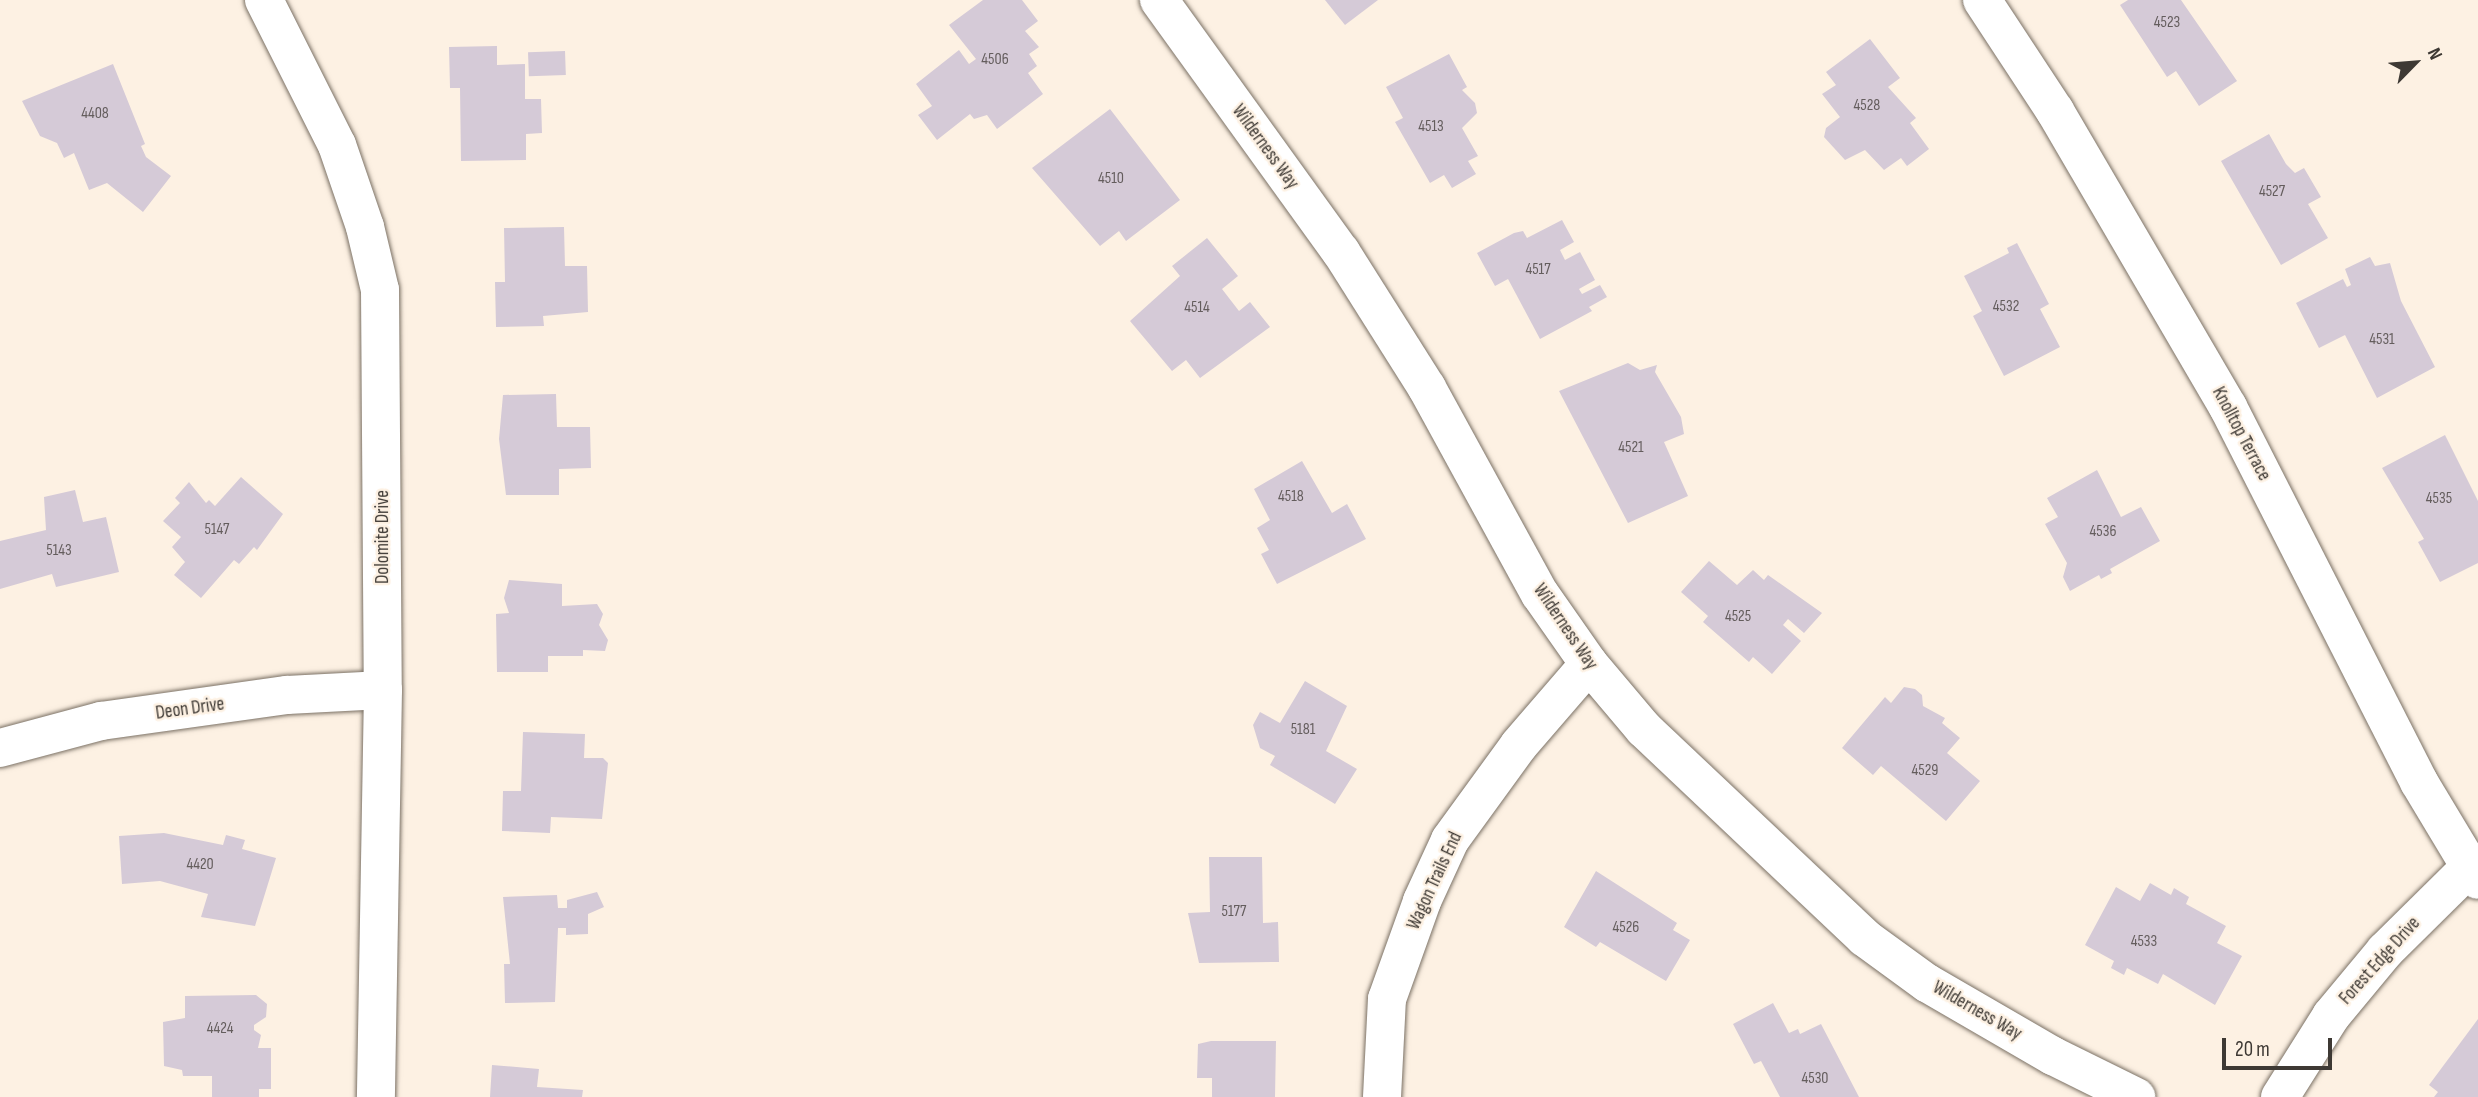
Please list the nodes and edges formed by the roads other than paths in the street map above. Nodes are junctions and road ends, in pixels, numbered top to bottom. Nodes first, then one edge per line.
1 (264, 0) edge
2 (1159, 0) edge
3 (1982, 0) edge
4 (1589, 664) junction
5 (383, 690) junction
6 (0, 748) edge
7 (2473, 874) edge
8 (376, 1097) edge
9 (1382, 1097) edge
10 (2136, 1097) edge
11 (2280, 1097) edge

1 - 5 street, Dolomite Drive
2 - 4 street, Wilderness Way
3 - 7 street, Knolltop Terrace
4 - 9 street, Wagon Trails End
4 - 10 street, Wilderness Way
5 - 6 street, Deon Drive
5 - 8 street, Dolomite Drive
7 - 11 street, Forest Edge Drive

